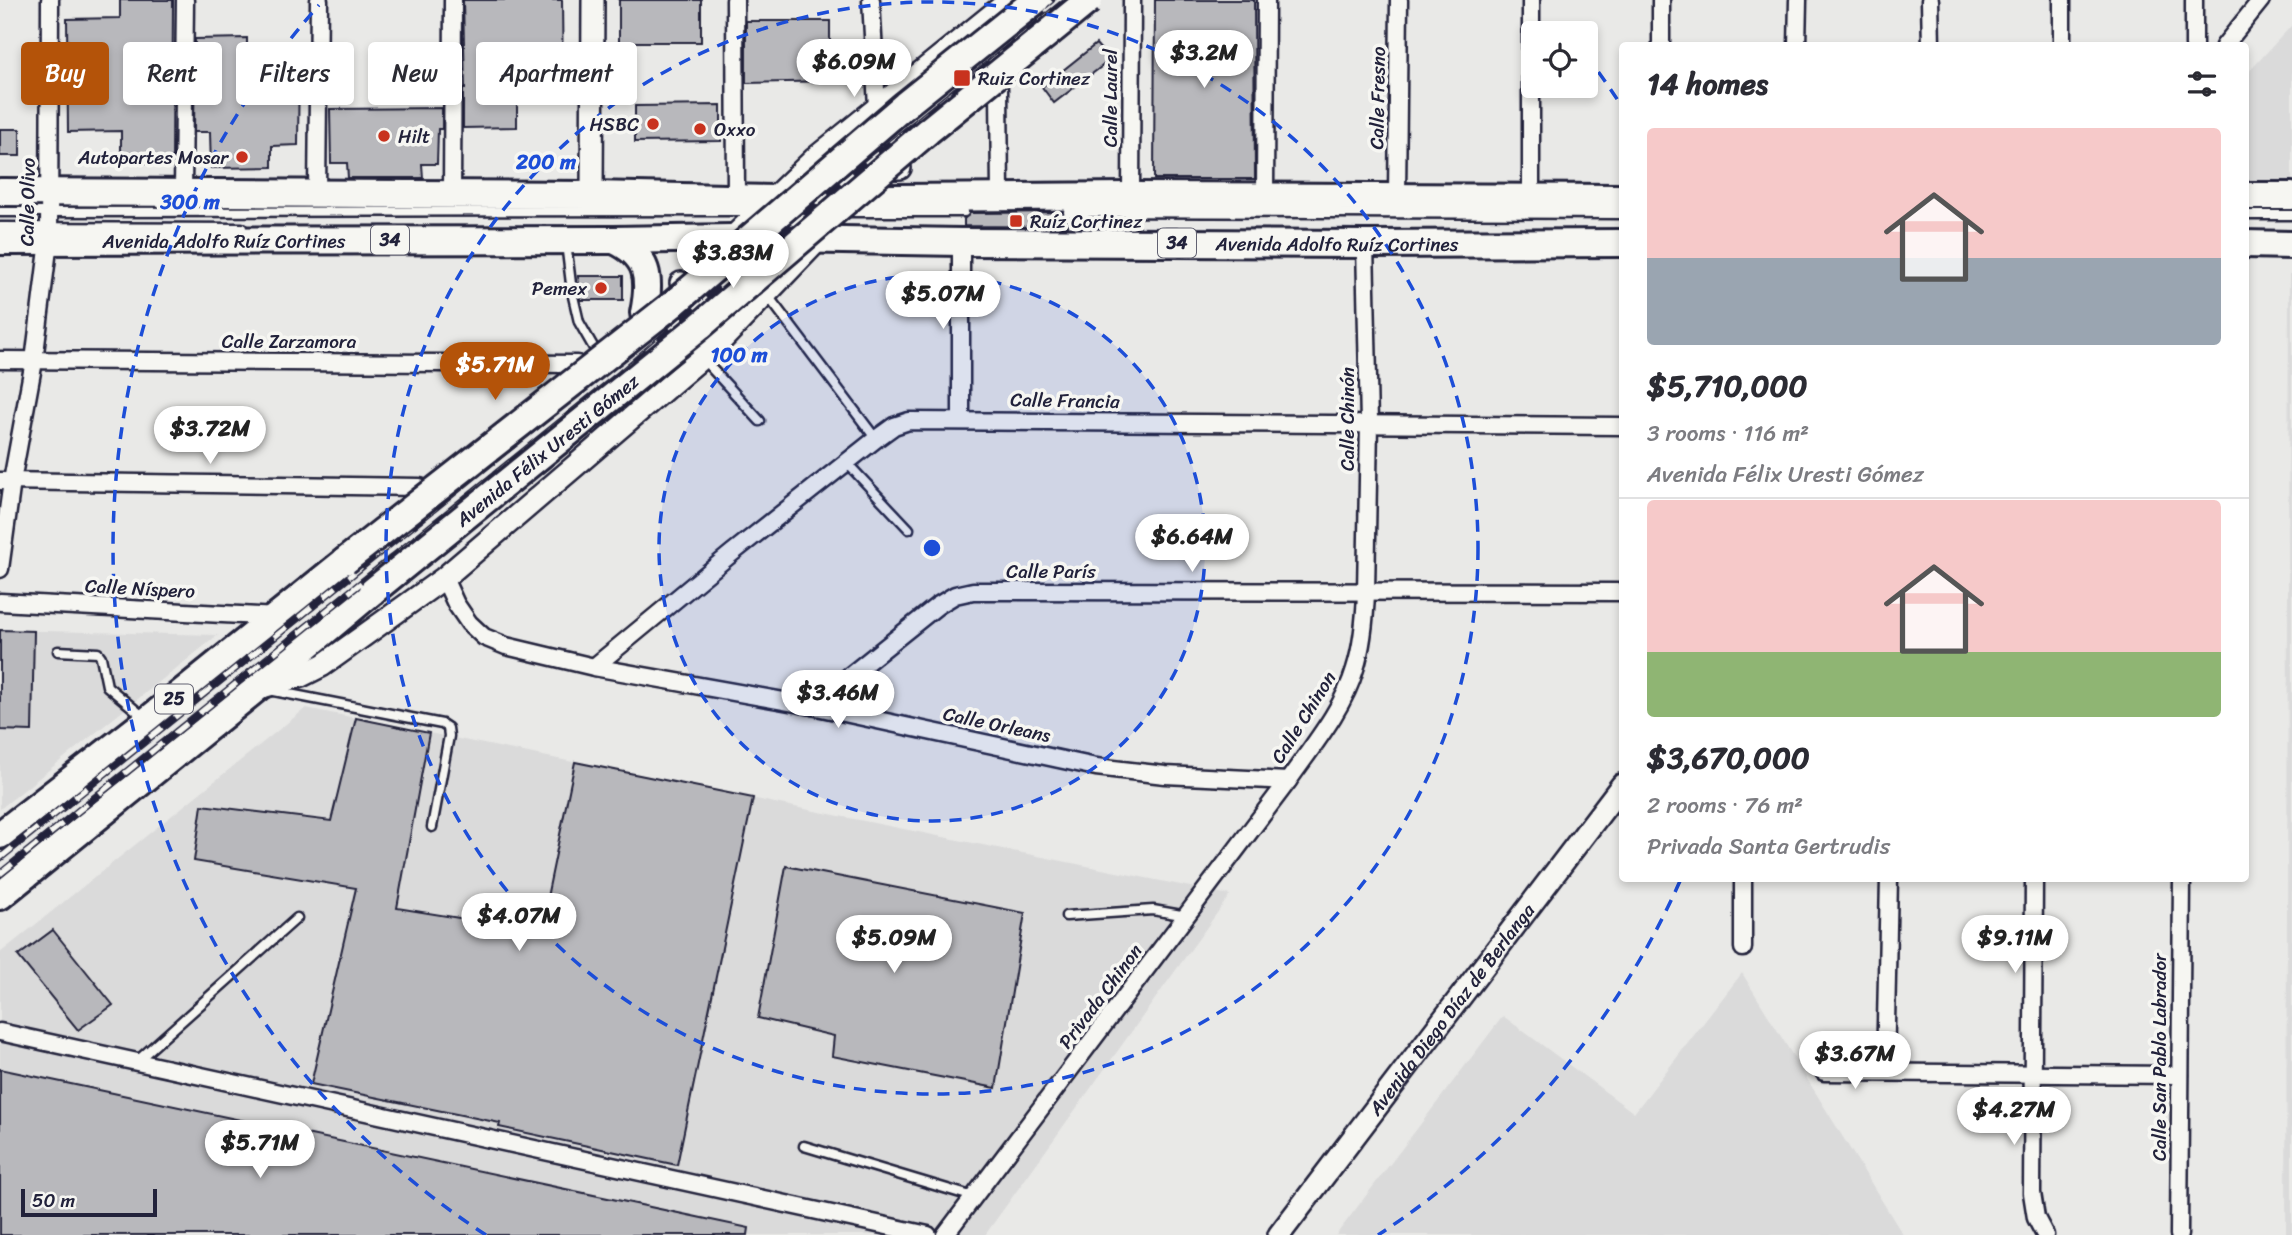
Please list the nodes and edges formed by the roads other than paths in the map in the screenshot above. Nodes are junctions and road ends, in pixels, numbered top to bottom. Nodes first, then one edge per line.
1 (50, 0) edge
2 (185, 0) edge
3 (319, 0) edge
4 (453, 0) edge
5 (593, 0) edge
6 (735, 0) edge
7 (871, 0) edge
8 (1036, 0) edge
9 (1090, 0) edge
10 (1104, 0) edge
11 (1132, 0) edge
12 (1266, 0) edge
13 (1399, 0) edge
14 (1531, 0) edge
15 (1661, 0) edge
16 (1798, 0) edge
17 (1930, 0) edge
18 (2062, 0) edge
19 (2194, 0) edge
20 (2260, 0) edge
21 (1005, 2) edge
22 (1661, 42) edge
23 (1797, 42) edge
24 (1930, 42) edge
25 (2062, 42) edge
26 (2194, 42) edge
27 (2227, 42) edge
28 (999, 88) junction
29 (877, 107) junction
30 (903, 168) junction
31 (0, 191) edge
32 (183, 192) junction
33 (317, 193) junction
34 (452, 194) junction
35 (592, 195) junction
36 (1000, 196) junction
37 (1131, 196) junction
38 (2249, 196) edge
39 (2292, 196) edge
40 (1265, 197) junction
41 (1396, 197) junction
42 (1531, 197) junction
43 (736, 198) junction
44 (1619, 198) edge
45 (767, 205) junction
46 (857, 205) junction
47 (799, 211) dead end
48 (0, 212) edge
49 (964, 212) dead end
50 (1068, 212) dead end
51 (1619, 214) edge
52 (2249, 215) edge
53 (2292, 215) edge
54 (49, 218) junction
55 (823, 227) junction
56 (0, 228) edge
57 (257, 228) dead end
58 (700, 229) dead end
59 (868, 231) dead end
60 (737, 233) junction
61 (566, 240) junction
62 (614, 240) junction
63 (0, 241) edge
64 (961, 242) junction
65 (1619, 243) edge
66 (1364, 244) junction
67 (2249, 244) edge
68 (2292, 245) edge
69 (679, 283) junction
70 (766, 294) junction
71 (644, 313) junction
72 (719, 343) junction
73 (595, 351) junction
74 (702, 358) junction
75 (0, 360) edge
76 (34, 360) junction
77 (577, 364) junction
78 (961, 420) junction
79 (760, 421) dead end
80 (1369, 423) junction
81 (1619, 426) edge
82 (876, 439) junction
83 (846, 462) junction
84 (6, 481) edge
85 (420, 487) junction
86 (909, 529) dead end
87 (0, 569) edge
88 (444, 578) junction
89 (1619, 592) edge
90 (1367, 593) junction
91 (0, 601) edge
92 (286, 609) junction
93 (58, 651) dead end
94 (594, 667) junction
95 (257, 688) junction
96 (812, 706) junction
97 (148, 720) junction
98 (1288, 781) junction
99 (1619, 789) edge
100 (432, 827) dead end
101 (0, 835) edge
102 (1743, 882) edge
103 (1889, 882) edge
104 (2034, 882) edge
105 (2182, 882) edge
106 (0, 896) edge
107 (1066, 916) dead end
108 (1187, 916) junction
109 (297, 918) dead end
110 (1743, 948) dead end
111 (0, 1032) edge
112 (136, 1062) junction
113 (1824, 1072) dead end
114 (1885, 1072) junction
115 (2032, 1073) junction
116 (2180, 1075) junction
117 (804, 1146) dead end
118 (974, 1197) junction
119 (929, 1235) edge
120 (946, 1235) edge
121 (1279, 1235) edge
122 (2045, 1235) edge
123 (2179, 1235) edge

1 - 54 street, Calle Olivo
2 - 32 street
3 - 33 street
4 - 34 street
5 - 35 street
6 - 43 street
7 - 29 street
8 - 92 main road, Avenida Félix Uresti Gómez / 25, bridge
9 - 95 main road, Avenida Félix Uresti Gómez / 25, bridge
10 - 28 street
11 - 37 street, Calle Laurel
12 - 40 street
13 - 41 street, Calle Fresno
14 - 42 street
15 - 22 street
16 - 23 street
17 - 24 street
18 - 25 street
19 - 26 street
20 - 27 street
21 - 29 street
28 - 30 street
28 - 36 street
29 - 30 street
29 - 45 street
30 - 46 street
31 - 54 main road, Avenida Adolfo Ruíz Cortines / 34
32 - 33 main road, Avenida Adolfo Ruíz Cortines / 34
32 - 54 main road, Avenida Adolfo Ruíz Cortines / 34
33 - 34 main road, Avenida Adolfo Ruíz Cortines / 34
34 - 35 main road, Avenida Adolfo Ruíz Cortines / 34
35 - 43 main road, Avenida Adolfo Ruíz Cortines / 34
36 - 37 main road, Avenida Adolfo Ruíz Cortines / 34
36 - 46 main road, Avenida Adolfo Ruíz Cortines / 34
37 - 40 main road, Avenida Adolfo Ruíz Cortines / 34
38 - 39 main road
40 - 41 main road, Avenida Adolfo Ruíz Cortines / 34
41 - 42 main road, Avenida Adolfo Ruíz Cortines / 34
42 - 44 main road, Avenida Adolfo Ruíz Cortines / 34
43 - 45 main road, Avenida Adolfo Ruíz Cortines / 34
45 - 46 main road, Avenida Adolfo Ruíz Cortines / 34
45 - 47 lane
45 - 54 lane
45 - 60 street
46 - 49 lane
46 - 55 street
48 - 54 lane
50 - 51 lane
52 - 53 lane
54 - 56 lane
54 - 57 lane
54 - 61 main road, Avenida Adolfo Ruíz Cortines / 34
54 - 63 main road, Avenida Adolfo Ruíz Cortines / 34
54 - 76 street, Calle Olivo
55 - 59 lane
55 - 60 main road, Avenida Adolfo Ruíz Cortines / 34
55 - 64 main road, Avenida Adolfo Ruíz Cortines / 34
55 - 70 street
58 - 60 lane
60 - 62 main road, Avenida Adolfo Ruíz Cortines / 34
60 - 69 street
61 - 62 main road, Avenida Adolfo Ruíz Cortines / 34
61 - 73 lane
62 - 71 main road
64 - 66 main road, Avenida Adolfo Ruíz Cortines / 34
64 - 78 street
65 - 66 main road, Avenida Adolfo Ruíz Cortines / 34
66 - 80 street, Calle Chinón
67 - 68 main road
69 - 71 street
69 - 72 street
70 - 72 street
70 - 82 lane
71 - 73 street
72 - 74 street
73 - 77 street
74 - 79 lane
74 - 88 street
75 - 76 street, Calle Zarzamora
76 - 77 street, Calle Zarzamora
76 - 84 street, Calle Olivo
77 - 85 street
78 - 80 street, Calle Francia
78 - 82 street, Calle Francia
80 - 81 street, Calle Francia
80 - 90 street, Calle Chinón
82 - 83 street, Calle Francia
83 - 86 lane
83 - 94 street, Calle Francia
84 - 85 street
84 - 87 street, Calle Olivo
85 - 92 street
88 - 94 street, Calle Orleans
88 - 95 street
89 - 90 street, Calle París
90 - 96 street, Calle París
90 - 98 street, Calle Chinon
91 - 92 street, Calle Níspero
92 - 97 main road, Avenida Félix Uresti Gómez / 25
93 - 97 lane
94 - 96 street, Calle Orleans
95 - 100 lane
95 - 106 main road, Avenida Félix Uresti Gómez / 25
96 - 98 street, Calle Orleans
97 - 101 main road, Avenida Félix Uresti Gómez / 25
98 - 108 street, Privada Chinon
99 - 121 street, Avenida Diego Díaz de Berlanga
102 - 110 street
103 - 114 street
104 - 115 street
105 - 116 street, Calle San Pablo Labrador
107 - 108 lane
108 - 118 street, Privada Chinon
109 - 112 lane
111 - 112 street
112 - 119 street
113 - 114 street
114 - 115 street
115 - 116 street
115 - 122 street
116 - 123 street, Calle San Pablo Labrador
117 - 118 lane
118 - 120 street, Privada Chinon

